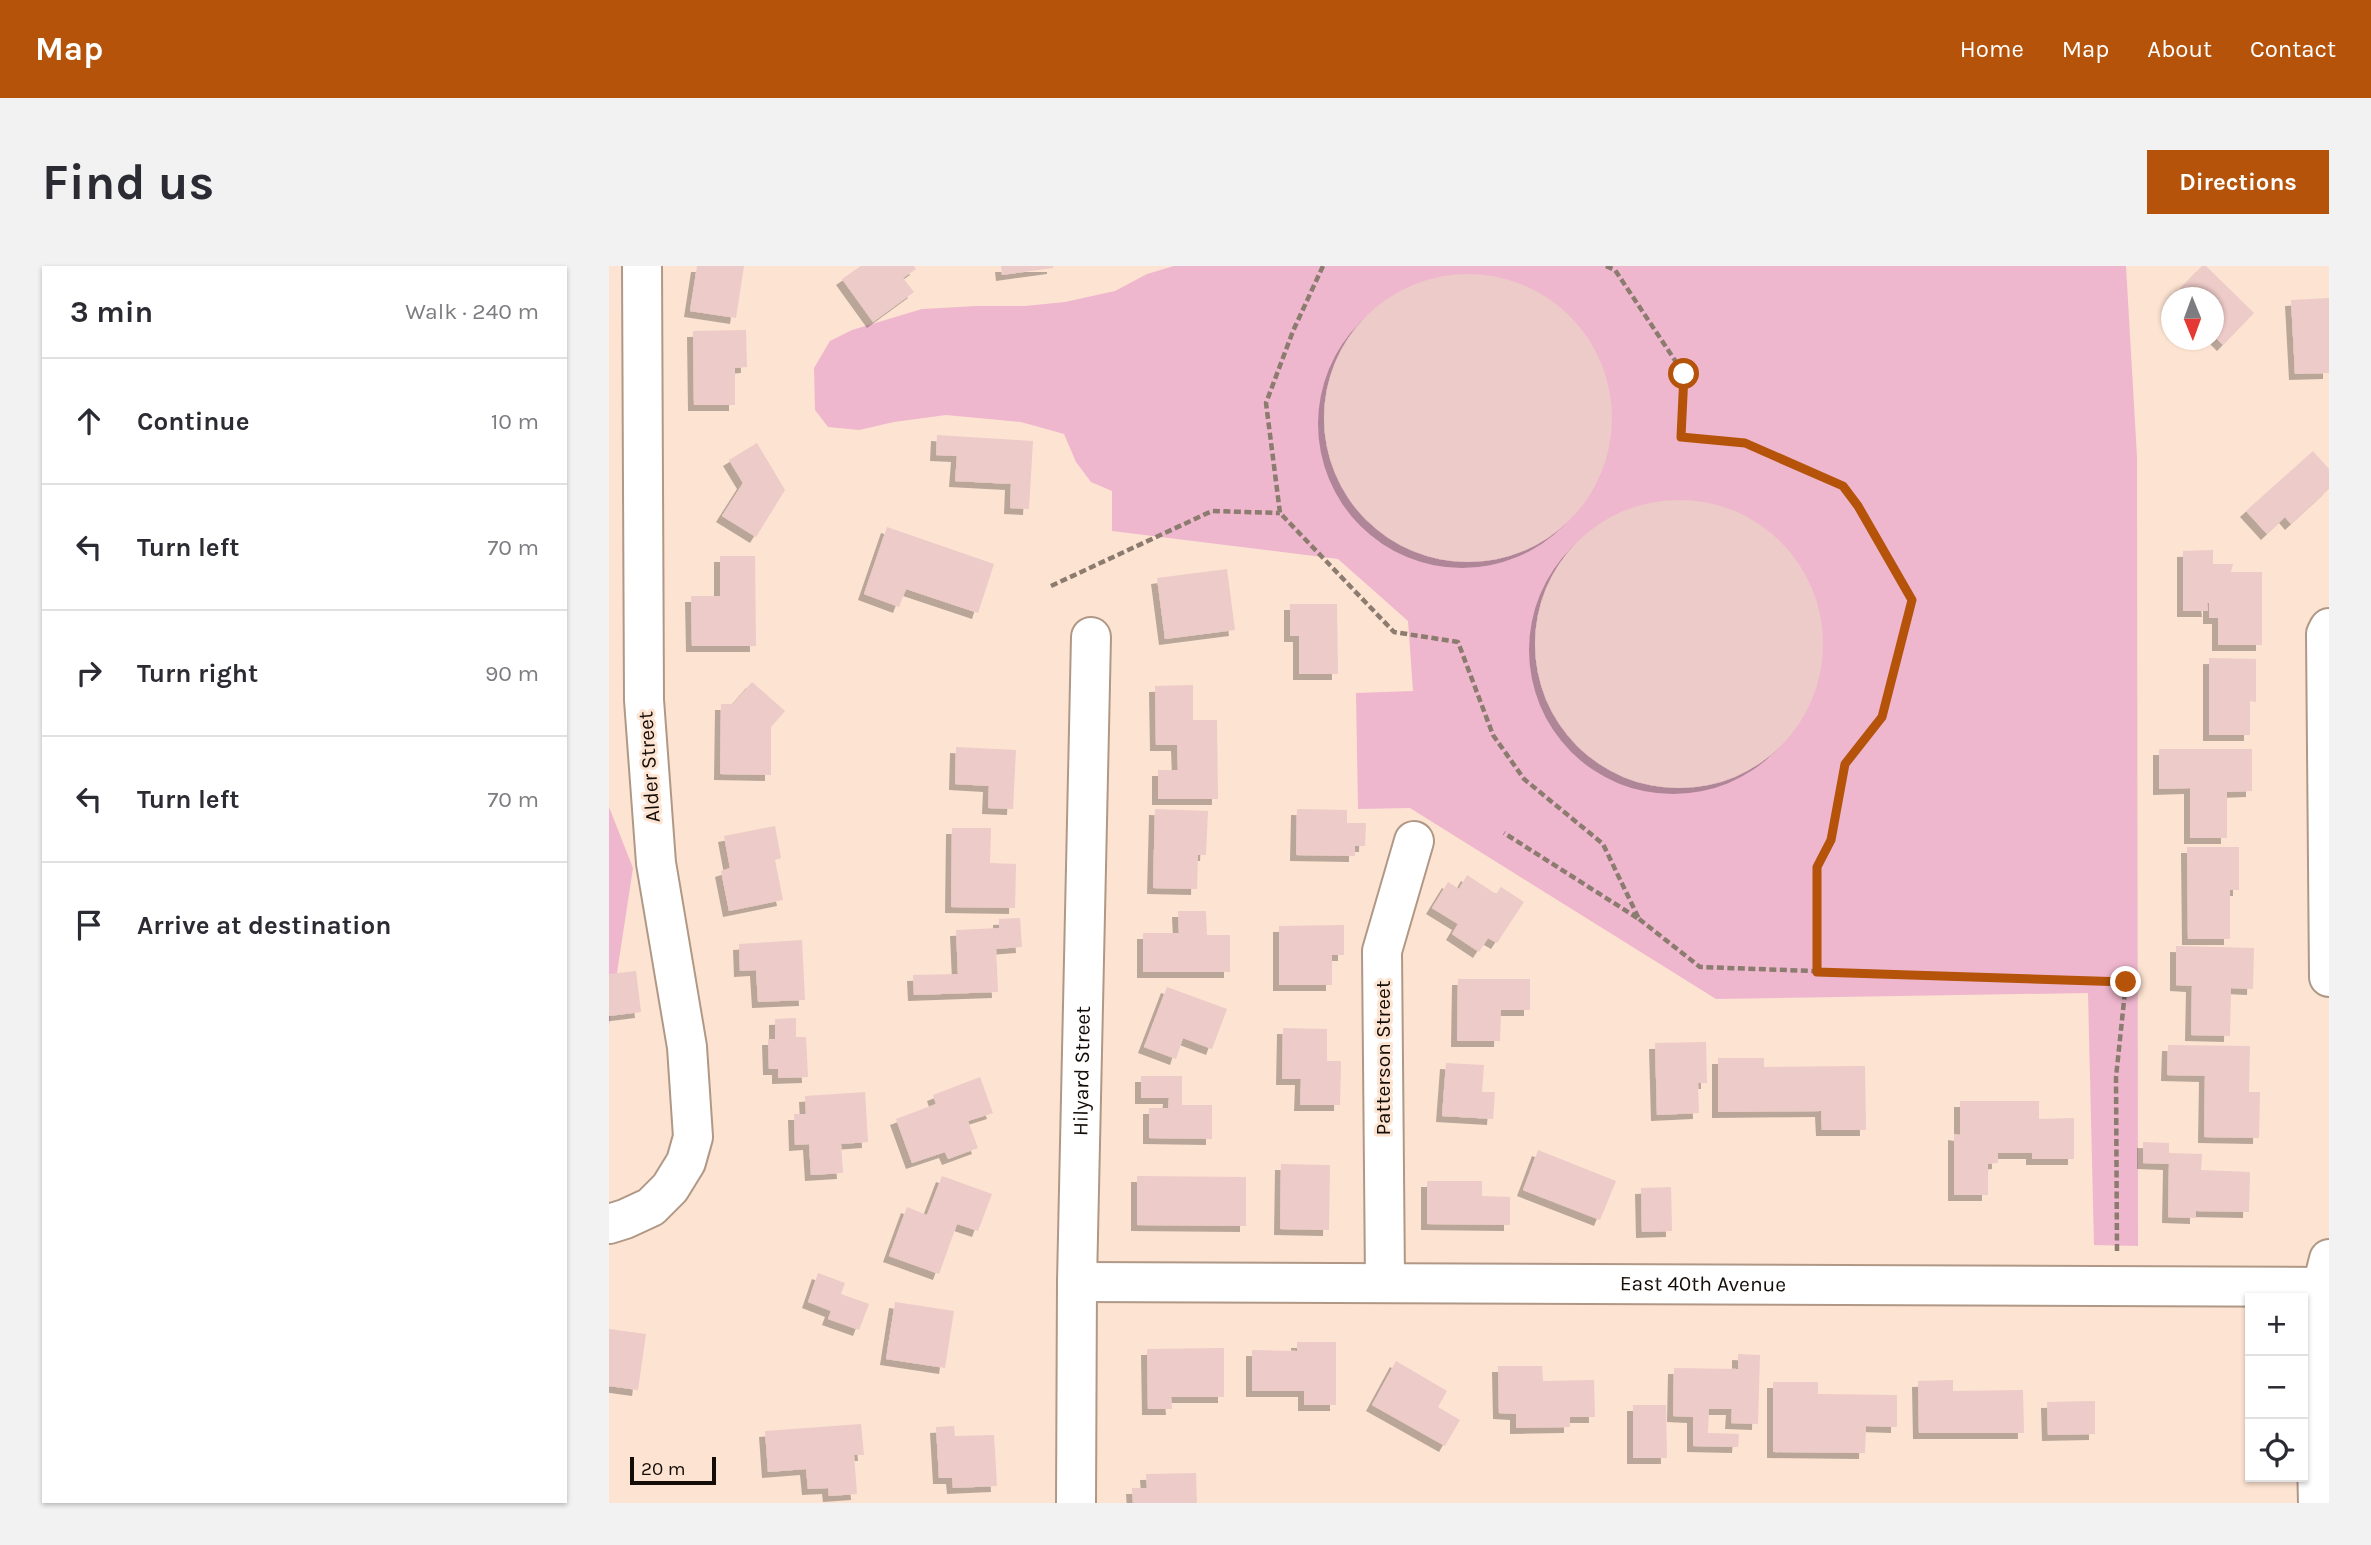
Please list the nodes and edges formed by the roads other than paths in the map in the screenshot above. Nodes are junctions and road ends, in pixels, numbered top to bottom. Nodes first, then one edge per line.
1 (642, 266) edge
2 (2327, 631) edge
3 (1091, 637) dead end
4 (1414, 841) dead end
5 (2329, 977) edge
6 (609, 1224) edge
7 (2327, 1277) edge
8 (1385, 1280) junction
9 (1077, 1282) junction
10 (1076, 1503) edge
11 (2318, 1503) edge

1 - 6 street, Alder Street
2 - 5 street
3 - 9 street, Hilyard Street
4 - 8 street, Patterson Street
7 - 8 street, East 40th Avenue
7 - 11 street
8 - 9 street, East 40th Avenue
9 - 10 street, Hilyard Street

